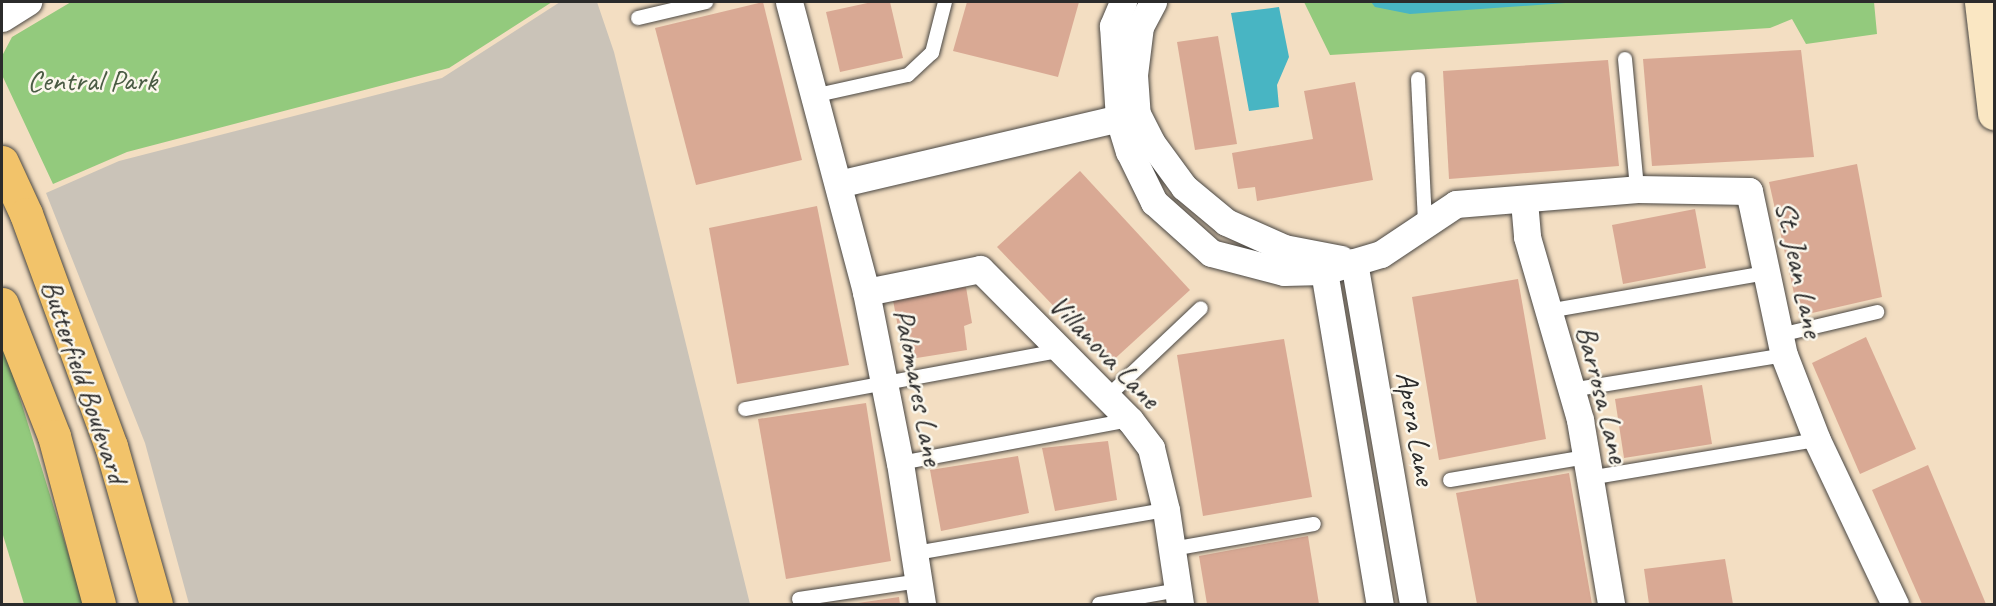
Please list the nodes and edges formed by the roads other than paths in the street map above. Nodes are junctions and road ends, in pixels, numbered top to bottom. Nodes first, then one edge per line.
1 (28, 2) edge
2 (706, 2) edge
3 (789, 2) edge
4 (945, 2) edge
5 (1123, 2) edge
6 (1153, 2) edge
7 (1981, 2) edge
8 (2, 18) edge
9 (638, 18) dead end
10 (1625, 59) dead end
11 (1418, 79) dead end
12 (813, 96) junction
13 (1995, 113) edge
14 (1128, 116) junction
15 (2, 162) edge
16 (838, 184) junction
17 (1637, 189) junction
18 (1524, 201) junction
19 (1425, 222) junction
20 (1354, 262) junction
21 (1324, 271) junction
22 (1766, 273) junction
23 (866, 292) junction
24 (2, 304) edge
25 (1201, 308) dead end
26 (1548, 311) junction
27 (1877, 312) dead end
28 (1782, 345) junction
29 (1059, 351) junction
30 (886, 383) junction
31 (1571, 390) junction
32 (1107, 397) junction
33 (745, 409) dead end
34 (1130, 420) junction
35 (1816, 441) junction
36 (900, 463) junction
37 (1588, 468) junction
38 (1450, 480) dead end
39 (1166, 510) junction
40 (1314, 524) dead end
41 (1172, 549) junction
42 (916, 553) junction
43 (920, 593) edge
44 (1179, 597) edge
45 (799, 599) dead end
46 (99, 604) edge
47 (156, 604) edge
48 (1099, 604) edge
49 (1380, 604) edge
50 (1413, 604) edge
51 (1611, 604) edge
52 (1895, 604) edge

1 - 8 street
2 - 9 lane
3 - 12 street, Palomares Lane
4 - 12 lane
5 - 14 street
6 - 14 street
7 - 13 main road
10 - 17 lane
11 - 19 lane
12 - 16 street, Palomares Lane
14 - 16 street
14 - 20 street
14 - 21 street
15 - 47 main road, Butterfield Boulevard
16 - 23 street, Palomares Lane
17 - 18 street, St. Jean Lane
17 - 22 street, St. Jean Lane
18 - 19 street, St. Jean Lane
18 - 26 street, Barrosa Lane
19 - 20 street, St. Jean Lane
20 - 21 street
20 - 50 street, Apera Lane
21 - 49 street
22 - 26 lane
22 - 28 street, St. Jean Lane
23 - 29 street, Villanova Lane
23 - 30 street, Palomares Lane
24 - 46 main road, Butterfield Boulevard
25 - 32 lane
26 - 31 street, Barrosa Lane
27 - 28 lane
28 - 31 lane
28 - 35 street, St. Jean Lane
29 - 30 lane
29 - 32 street, Villanova Lane
30 - 33 lane
30 - 36 street, Palomares Lane
31 - 37 street, Barrosa Lane
32 - 34 street, Villanova Lane
34 - 36 lane
34 - 39 street, Villanova Lane
35 - 37 lane
35 - 52 street, St. Jean Lane
36 - 42 street, Palomares Lane
37 - 38 lane
37 - 51 street, Barrosa Lane
39 - 41 street, Villanova Lane
39 - 42 lane
40 - 41 lane
41 - 44 street, Villanova Lane
42 - 43 street, Palomares Lane
43 - 45 lane
44 - 48 lane

